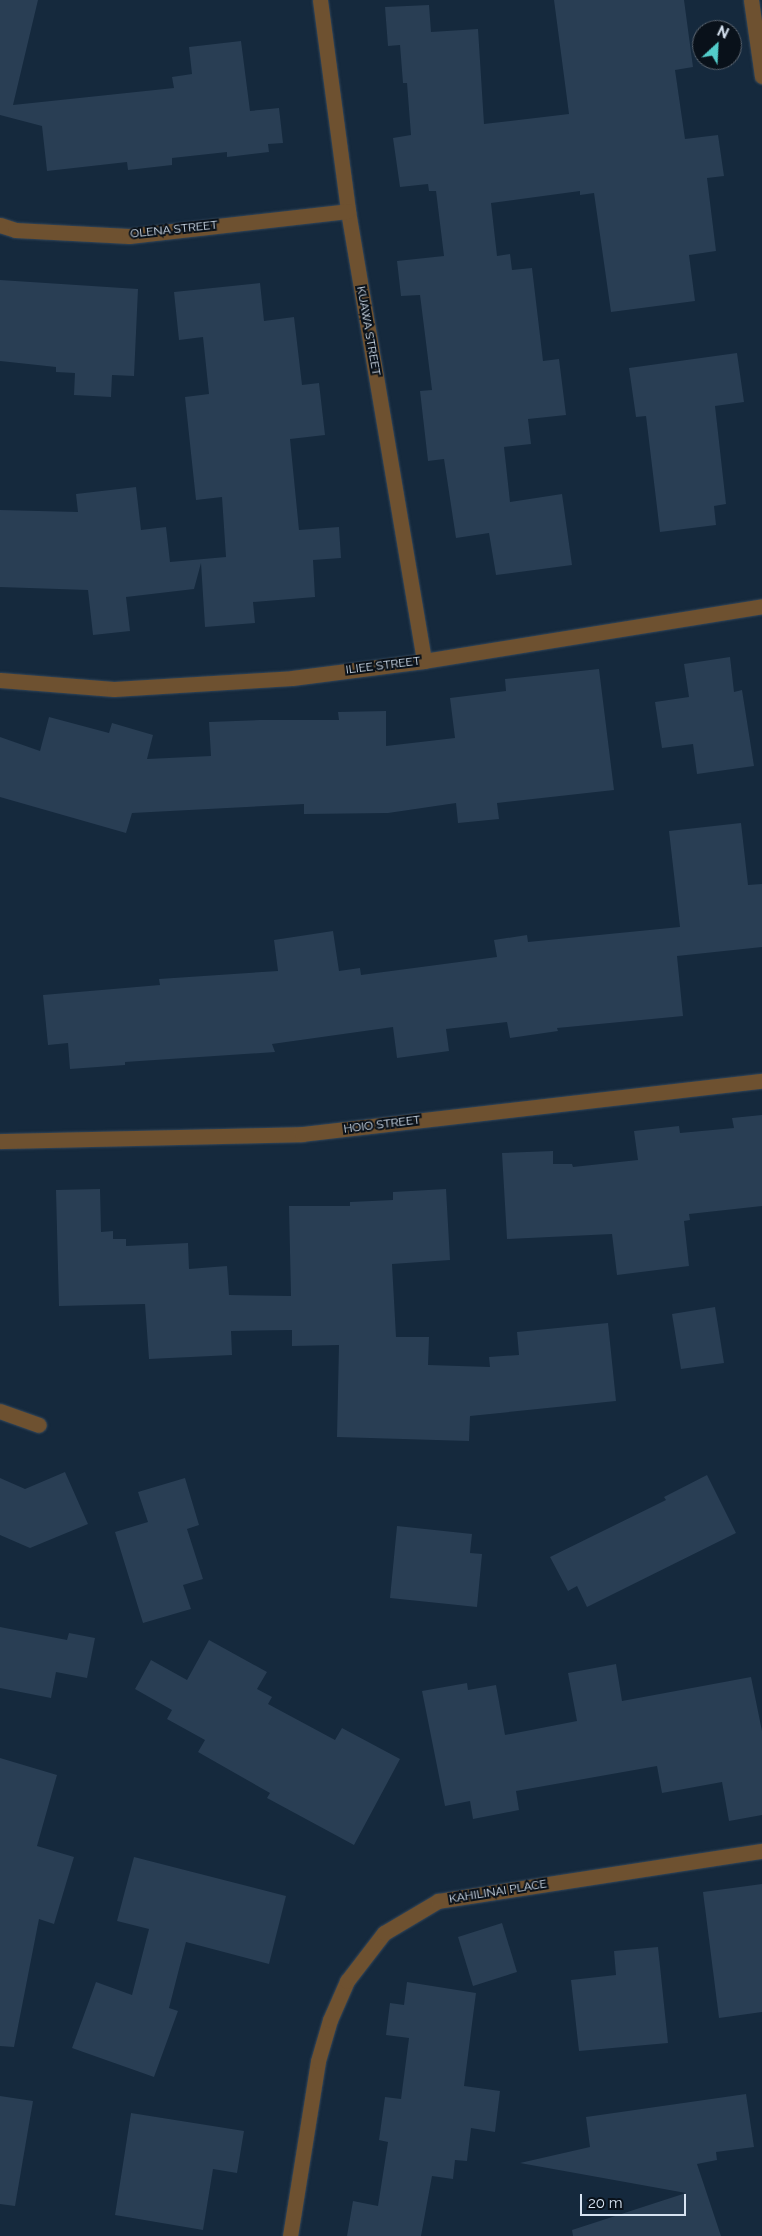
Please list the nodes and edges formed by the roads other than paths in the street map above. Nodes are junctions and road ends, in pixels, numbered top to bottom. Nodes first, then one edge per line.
1 (320, 0) edge
2 (751, 0) edge
3 (762, 76) edge
4 (348, 211) junction
5 (0, 225) edge
6 (762, 606) edge
7 (424, 661) junction
8 (0, 680) edge
9 (762, 1080) edge
10 (0, 1141) edge
11 (0, 1411) edge
12 (40, 1425) dead end
13 (762, 1851) edge
14 (290, 2236) edge

1 - 4 street, KUAWA STREET
2 - 3 street
4 - 5 street, OLENA STREET
4 - 7 street, KUAWA STREET
6 - 7 street, ILIEE STREET
7 - 8 street, ILIEE STREET
9 - 10 street, HOIO STREET
11 - 12 street
13 - 14 street, KAHILINAI PLACE

